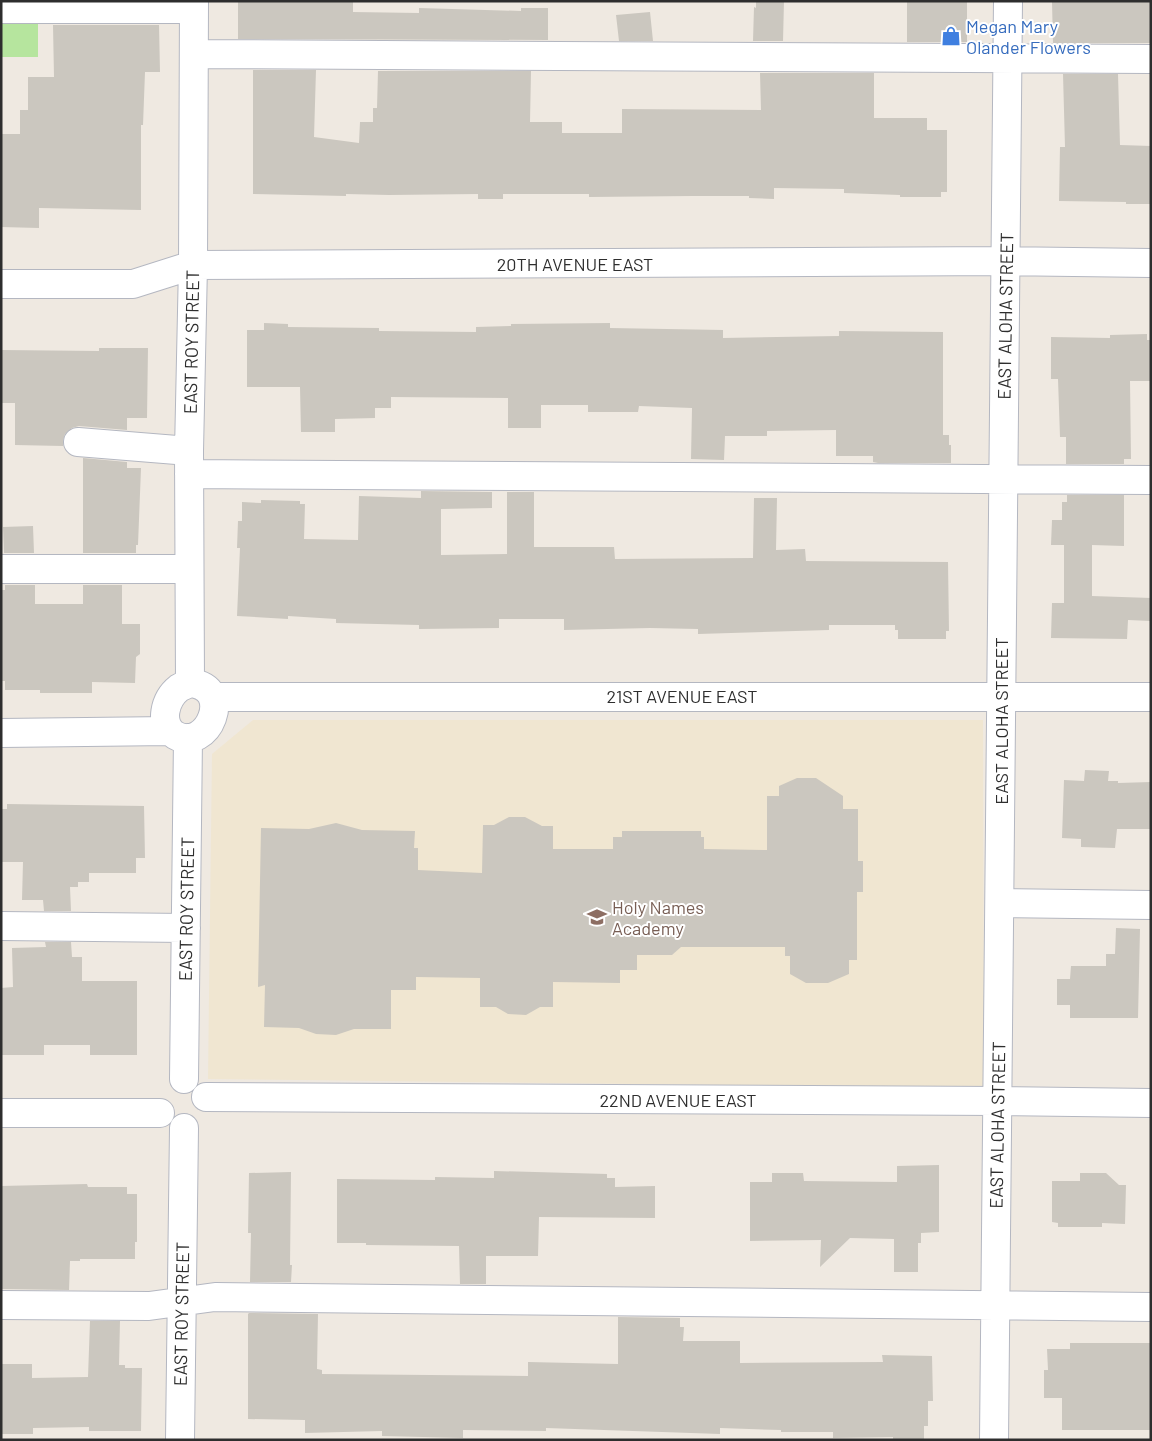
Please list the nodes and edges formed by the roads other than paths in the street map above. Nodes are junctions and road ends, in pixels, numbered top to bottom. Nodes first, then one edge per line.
1 (1008, 1) edge
2 (194, 5) edge
3 (1, 9) edge
4 (194, 54) junction
5 (1008, 58) junction
6 (1151, 59) edge
7 (1006, 261) junction
8 (1151, 263) edge
9 (193, 265) junction
10 (1, 284) edge
11 (78, 442) dead end
12 (189, 462) junction
13 (1004, 479) junction
14 (1151, 480) edge
15 (188, 568) junction
16 (1, 569) edge
17 (190, 683) junction
18 (1002, 696) junction
19 (214, 697) junction
20 (1151, 697) edge
21 (1, 733) edge
22 (179, 735) junction
23 (1000, 903) junction
24 (1151, 905) edge
25 (1, 926) edge
26 (186, 928) junction
27 (184, 1079) junction
28 (206, 1097) junction
29 (998, 1101) junction
30 (1151, 1103) edge
31 (1, 1112) edge
32 (160, 1113) junction
33 (184, 1128) junction
34 (182, 1300) junction
35 (1, 1305) edge
36 (996, 1305) junction
37 (1151, 1306) edge
38 (180, 1440) edge
39 (994, 1440) edge

1 - 5 street, EAST ALOHA STREET
2 - 3 street
2 - 4 street, EAST ROY STREET
4 - 5 street
4 - 9 street, EAST ROY STREET
5 - 6 street
5 - 7 street, EAST ALOHA STREET
7 - 8 street, 20TH AVENUE EAST
7 - 9 street, 20TH AVENUE EAST
7 - 13 street, EAST ALOHA STREET
9 - 10 street, 20TH AVENUE EAST
9 - 12 street, EAST ROY STREET
11 - 12 street
12 - 13 street
12 - 15 street, EAST ROY STREET
13 - 14 street
13 - 18 street, EAST ALOHA STREET
15 - 16 street
15 - 17 street, EAST ROY STREET
17 - 19 street
17 - 22 street
18 - 19 street, 21ST AVENUE EAST
18 - 20 street, 21ST AVENUE EAST
18 - 23 street, EAST ALOHA STREET
19 - 22 street
21 - 22 street
22 - 26 street, EAST ROY STREET
23 - 24 street
23 - 29 street, EAST ALOHA STREET
25 - 26 street
26 - 27 street, EAST ROY STREET
27 - 28 street
27 - 32 street
28 - 29 street, 22ND AVENUE EAST
28 - 33 street
29 - 30 street, 22ND AVENUE EAST
29 - 36 street, EAST ALOHA STREET
31 - 32 street
32 - 33 street
33 - 34 street, EAST ROY STREET
34 - 35 street
34 - 36 street
34 - 38 street, EAST ROY STREET
36 - 37 street
36 - 39 street, EAST ALOHA STREET

